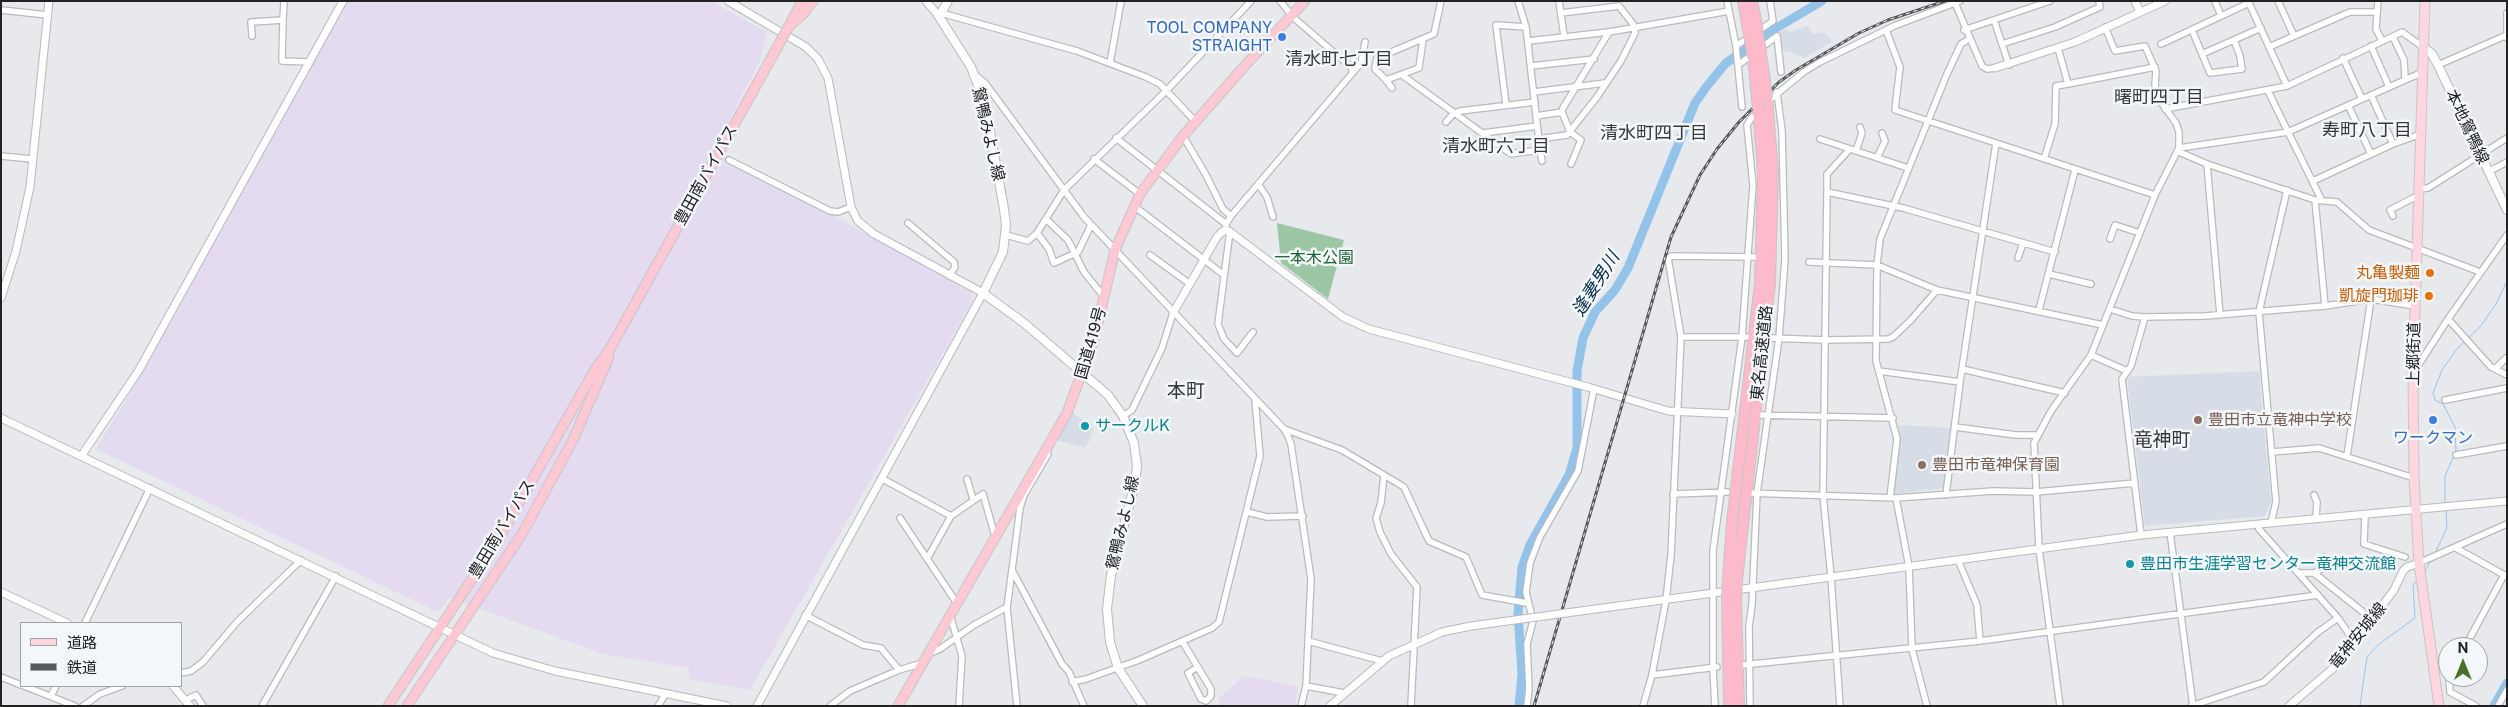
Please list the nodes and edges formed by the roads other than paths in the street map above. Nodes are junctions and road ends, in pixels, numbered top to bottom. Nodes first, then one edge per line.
1 (50, 1) edge
2 (284, 1) edge
3 (344, 1) edge
4 (728, 1) edge
5 (796, 1) edge
6 (802, 1) edge
7 (813, 1) edge
8 (926, 1) edge
9 (948, 1) edge
10 (1121, 1) edge
11 (1251, 1) edge
12 (1280, 1) edge
13 (1305, 1) edge
14 (1441, 1) edge
15 (1518, 1) edge
16 (1559, 1) edge
17 (1727, 1) edge
18 (1743, 1) edge
19 (1752, 1) edge
20 (1770, 1) edge
21 (2050, 1) edge
22 (2099, 1) edge
23 (2135, 1) edge
24 (2165, 1) edge
25 (2215, 1) edge
26 (2278, 1) edge
27 (2378, 1) edge
28 (2425, 1) edge
29 (1957, 2) edge
30 (2038, 3) edge
31 (1, 10) edge
32 (1729, 11) junction
33 (2140, 12) junction
34 (2377, 12) junction
35 (1561, 13) junction
36 (2507, 13) edge
37 (940, 14) junction
38 (48, 15) junction
39 (1292, 15) junction
40 (2221, 16) junction
41 (283, 20) junction
42 (1994, 20) junction
43 (1752, 23) junction
44 (789, 26) junction
45 (1526, 27) junction
46 (2105, 27) junction
47 (1634, 28) junction
48 (2261, 28) junction
49 (1886, 30) junction
50 (1964, 30) junction
51 (2192, 30) junction
52 (1609, 32) junction
53 (252, 36) dead end
54 (1564, 36) junction
55 (2294, 36) junction
56 (2506, 36) edge
57 (2393, 37) junction
58 (1423, 39) junction
59 (1969, 39) junction
60 (2234, 40) junction
61 (1528, 41) junction
62 (2382, 41) junction
63 (1365, 42) dead end
64 (2002, 44) junction
65 (2161, 44) dead end
66 (2371, 46) junction
67 (1736, 47) junction
68 (2423, 47) junction
69 (2058, 48) junction
70 (2269, 48) junction
71 (2202, 54) junction
72 (1757, 55) junction
73 (1594, 58) junction
74 (2343, 58) junction
75 (310, 62) junction
76 (1110, 63) junction
77 (1738, 63) junction
78 (2009, 65) junction
79 (2438, 65) junction
80 (1531, 66) junction
81 (2155, 67) junction
82 (1995, 68) joint
83 (1782, 72) dead end
84 (2422, 72) junction
85 (1352, 73) junction
86 (1402, 75) junction
87 (974, 76) junction
88 (2405, 79) junction
89 (1386, 80) junction
90 (1604, 83) junction
91 (2068, 84) junction
92 (2287, 86) junction
93 (1576, 87) junction
94 (2389, 87) junction
95 (1392, 88) dead end
96 (1166, 91) junction
97 (2268, 91) junction
98 (1534, 92) junction
99 (1778, 92) junction
100 (2371, 95) junction
101 (1770, 99) junction
102 (2362, 99) junction
103 (1535, 102) junction
104 (2348, 105) junction
105 (1506, 106) junction
106 (1742, 107) dead end
107 (2165, 109) junction
108 (1562, 112) junction
109 (1454, 113) junction
110 (1755, 113) junction
111 (1536, 116) junction
112 (1196, 122) junction
113 (1446, 122) dead end
114 (1928, 122) junction
115 (1538, 126) junction
116 (1860, 126) dead end
117 (1570, 132) junction
118 (2288, 132) junction
119 (1882, 133) dead end
120 (1483, 134) junction
121 (2421, 134) junction
122 (1183, 136) junction
123 (1116, 138) junction
124 (2507, 138) edge
125 (1539, 139) junction
126 (1820, 140) dead end
127 (1996, 143) junction
128 (2393, 144) junction
129 (2178, 149) junction
130 (1540, 150) junction
131 (1853, 150) junction
132 (2371, 154) junction
133 (2480, 155) junction
134 (1, 156) edge
135 (1877, 158) junction
136 (1094, 159) junction
137 (2044, 159) junction
138 (32, 160) junction
139 (729, 160) dead end
140 (1542, 161) dead end
141 (2507, 162) edge
142 (1571, 164) dead end
143 (2207, 164) junction
144 (1908, 168) junction
145 (1156, 170) junction
146 (2075, 170) junction
147 (2488, 172) junction
148 (2313, 181) junction
149 (1258, 184) junction
150 (1064, 190) junction
151 (2287, 190) junction
152 (1827, 192) junction
153 (2419, 192) junction
154 (1140, 194) junction
155 (2155, 195) junction
156 (2318, 200) junction
157 (1134, 206) junction
158 (1893, 206) junction
159 (851, 207) junction
160 (2507, 210) edge
161 (1232, 216) junction
162 (2393, 216) dead end
163 (1273, 217) dead end
164 (1046, 218) junction
165 (908, 223) dead end
166 (1091, 225) junction
167 (1228, 229) junction
168 (1983, 231) junction
169 (1037, 233) junction
170 (2140, 233) junction
171 (1006, 235) junction
172 (2507, 235) edge
173 (2110, 239) dead end
174 (2022, 243) junction
175 (2417, 249) junction
176 (1115, 250) junction
177 (2054, 252) junction
178 (1074, 254) junction
179 (1150, 255) dead end
180 (1751, 257) junction
181 (2018, 258) dead end
182 (1204, 260) junction
183 (1809, 262) dead end
184 (1826, 262) junction
185 (1877, 265) junction
186 (2480, 272) junction
187 (2049, 274) junction
188 (1224, 275) junction
189 (949, 276) junction
190 (1190, 284) junction
191 (2091, 284) dead end
192 (1937, 290) junction
193 (982, 293) junction
194 (1973, 296) junction
195 (1104, 297) junction
196 (1, 298) edge
197 (2371, 299) junction
198 (2325, 306) junction
199 (2415, 306) junction
200 (2110, 309) junction
201 (2040, 310) junction
202 (2260, 312) junction
203 (1173, 313) junction
204 (2220, 315) junction
205 (2145, 318) junction
206 (2448, 319) junction
207 (2103, 325) junction
208 (1253, 332) dead end
209 (1681, 337) junction
210 (1744, 337) junction
211 (1771, 338) dead end
212 (1780, 338) junction
213 (1875, 339) junction
214 (1825, 340) junction
215 (610, 349) junction
216 (2091, 355) junction
217 (2506, 358) dead end
218 (1962, 369) junction
219 (2495, 369) junction
220 (1879, 371) junction
221 (2127, 371) junction
222 (2414, 373) junction
223 (1083, 374) junction
224 (2507, 375) edge
225 (1960, 382) junction
226 (1591, 388) junction
227 (2507, 388) edge
228 (2065, 393) junction
229 (1255, 399) junction
230 (2445, 400) dead end
231 (1678, 412) junction
232 (1736, 414) junction
233 (1760, 415) dead end
234 (1768, 415) junction
235 (1123, 416) junction
236 (1822, 417) junction
237 (1, 418) edge
238 (1893, 418) junction
239 (1955, 427) junction
240 (1284, 429) junction
241 (2038, 435) junction
242 (1053, 438) junction
243 (2507, 446) edge
244 (2273, 452) junction
245 (2456, 455) dead end
246 (82, 456) junction
247 (2347, 456) junction
248 (1384, 475) junction
249 (881, 478) junction
250 (2414, 478) junction
251 (967, 479) dead end
252 (2135, 483) junction
253 (150, 488) junction
254 (1724, 492) junction
255 (2036, 492) junction
256 (1749, 493) dead end
257 (1758, 493) junction
258 (1673, 494) junction
259 (1823, 495) junction
260 (1946, 495) junction
261 (2314, 495) dead end
262 (1893, 498) junction
263 (973, 500) junction
264 (2507, 502) edge
265 (2415, 510) junction
266 (1247, 512) junction
267 (2365, 514) junction
268 (951, 516) junction
269 (1303, 516) junction
270 (900, 518) dead end
271 (2316, 518) junction
272 (2271, 523) junction
273 (2258, 524) junction
274 (2507, 524) edge
275 (2170, 532) junction
276 (2141, 535) junction
277 (995, 536) junction
278 (2456, 548) junction
279 (2039, 549) junction
280 (2324, 557) dead end
281 (2405, 557) dead end
282 (927, 559) junction
283 (301, 560) junction
284 (1958, 560) junction
285 (2419, 563) junction
286 (1910, 567) junction
287 (1012, 570) junction
288 (2298, 573) junction
289 (2314, 574) junction
290 (336, 576) junction
291 (2505, 576) edge
292 (1831, 577) junction
293 (1733, 579) junction
294 (1752, 588) junction
295 (1, 592) edge
296 (1714, 594) junction
297 (2318, 595) junction
298 (1732, 598) junction
299 (1666, 600) junction
300 (956, 602) junction
301 (1525, 603) junction
302 (1007, 607) junction
303 (2362, 612) dead end
304 (2180, 613) junction
305 (805, 615) junction
306 (950, 615) junction
307 (2338, 618) junction
308 (65, 622) edge
309 (85, 622) edge
310 (441, 628) junction
311 (2050, 632) junction
312 (455, 635) junction
313 (957, 637) junction
314 (2471, 637) edge
315 (1182, 641) junction
316 (1308, 641) junction
317 (1980, 641) junction
318 (2355, 643) junction
319 (1416, 644) junction
320 (1912, 649) junction
321 (928, 654) junction
322 (1836, 655) junction
323 (1382, 661) junction
324 (923, 662) junction
325 (1746, 664) junction
326 (1198, 667) junction
327 (1715, 667) junction
328 (1118, 668) junction
329 (899, 670) junction
330 (182, 673) edge
331 (1652, 675) junction
332 (1, 677) edge
333 (1072, 682) junction
334 (20, 684) edge
335 (1306, 686) junction
336 (28, 687) edge
337 (56, 687) edge
338 (119, 687) edge
339 (174, 687) edge
340 (2450, 687) edge
341 (2507, 690) edge
342 (666, 693) junction
343 (1344, 693) junction
344 (51, 696) junction
345 (188, 703) edge
346 (724, 705) edge
347 (2192, 705) edge
348 (75, 706) edge
349 (83, 706) edge
350 (203, 706) edge
351 (262, 706) edge
352 (388, 706) edge
353 (407, 706) edge
354 (658, 706) edge
355 (757, 706) edge
356 (830, 706) edge
357 (898, 706) edge
358 (959, 706) edge
359 (1017, 706) edge
360 (1084, 706) edge
361 (1143, 706) edge
362 (1301, 706) edge
363 (1330, 706) edge
364 (1411, 706) edge
365 (1527, 706) edge
366 (1643, 706) edge
367 (1715, 706) edge
368 (1729, 706) edge
369 (1738, 706) edge
370 (1750, 706) edge
371 (1840, 706) edge
372 (1927, 706) edge
373 (2060, 706) edge
374 (2289, 706) edge
375 (2439, 706) edge
376 (2476, 706) edge
377 (2498, 706) edge

1 - 38 street
2 - 41 street
3 - 75 street
4 - 159 street
5 - 44 highway
6 - 44 highway, 豊田南バイパス
7 - 44 highway
8 - 37 street
9 - 37 main road
10 - 76 street
11 - 96 street
12 - 39 street
13 - 39 highway, 国道419号
14 - 58 street
15 - 45 street
16 - 35 street
17 - 32 street
18 - 43 highway, 東名高速道路
19 - 43 highway, 東名高速道路
20 - 67 street
21 - 30 street
22 - 64 street
23 - 33 street
24 - 33 street
25 - 40 street
26 - 55 street
27 - 34 street
28 - 68 main road, 上郷街道
29 - 49 street
29 - 50 street
30 - 42 street
31 - 38 street
32 - 47 street
32 - 67 street
33 - 46 street
34 - 55 street
34 - 62 street
35 - 47 street
35 - 54 street
36 - 56 street
37 - 76 street
37 - 87 main road, 鴛鴨みよし線
38 - 138 street
39 - 85 street
39 - 112 highway, 国道419号
40 - 48 street
40 - 51 street
41 - 53 street
41 - 75 street
42 - 50 street
42 - 64 street
43 - 72 highway, 東名高速道路, bridge
44 - 215 highway, 豊田南バイパス, bridge
45 - 61 street
45 - 105 street
46 - 69 street
46 - 81 street
47 - 52 street
47 - 90 street
48 - 60 street
48 - 70 street
49 - 99 street
49 - 114 street
50 - 59 street
51 - 65 street
51 - 71 street
52 - 54 street
52 - 73 street
54 - 61 street
55 - 70 street
56 - 79 street
57 - 62 street
57 - 68 street
57 - 88 street
58 - 86 street
58 - 89 street
59 - 82 street
59 - 114 street
60 - 71 street
60 - 71 street
61 - 80 street
62 - 66 street
63 - 85 street
64 - 78 street
66 - 74 street
66 - 94 street
67 - 77 street
68 - 79 main road, 本地鴛鴨線
68 - 84 main road, 上郷街道
69 - 78 street
69 - 91 street
70 - 92 street
72 - 101 highway, 東名高速道路, bridge
72 - 110 highway, 東名高速道路, bridge
73 - 80 street
73 - 93 street
74 - 92 street
74 - 102 street
75 - 246 street
76 - 96 street
77 - 83 street
77 - 106 street
78 - 82 street
79 - 133 main road, 本地鴛鴨線
80 - 98 street
81 - 91 street
81 - 107 street
84 - 88 street
84 - 121 main road, 上郷街道
85 - 149 street
86 - 89 street
86 - 109 street
87 - 150 street
87 - 171 main road, 鴛鴨みよし線
88 - 94 street
89 - 95 street
90 - 93 street
90 - 117 street
91 - 137 street
92 - 97 street
93 - 98 street
93 - 108 street
94 - 100 street
96 - 112 street
96 - 123 street
97 - 107 street
97 - 118 street
98 - 103 street
99 - 101 street
99 - 212 street
100 - 102 street
100 - 128 street
101 - 293 highway, 東名高速道路
102 - 104 street
103 - 105 street
103 - 111 street
104 - 118 street
104 - 132 street
105 - 109 street
107 - 129 street
108 - 111 street
108 - 117 street
109 - 113 street
109 - 120 street
110 - 180 street
110 - 293 highway, 東名高速道路
111 - 115 street
112 - 122 highway, 国道419号
114 - 127 street
114 - 144 street
115 - 120 street
115 - 125 street
116 - 131 street
117 - 125 street
117 - 142 street
118 - 129 street
118 - 148 street
119 - 135 street
120 - 130 street
121 - 128 street
121 - 153 main road, 上郷街道
122 - 145 highway, 国道419号
122 - 161 street
123 - 136 street
123 - 145 street
124 - 133 street
125 - 130 street
126 - 131 street
127 - 137 street
127 - 168 street
128 - 132 street
129 - 143 street
129 - 155 street
130 - 140 street
131 - 135 street
131 - 152 street
132 - 148 street
133 - 147 main road, 本地鴛鴨線
133 - 153 street
134 - 138 street
135 - 144 street
136 - 150 street
136 - 154 street
137 - 146 street
138 - 196 street
139 - 159 street
141 - 147 street
143 - 151 street
143 - 204 street
144 - 158 street
145 - 154 highway, 国道419号
145 - 167 street
146 - 155 street
146 - 177 street
147 - 160 main road, 本地鴛鴨線
148 - 156 street
149 - 161 street
149 - 163 street
150 - 164 street
150 - 166 street
151 - 156 street
151 - 202 street
152 - 158 street
152 - 184 street
153 - 162 street
153 - 175 main road, 上郷街道
154 - 157 highway, 国道419号
155 - 170 street
156 - 175 street
156 - 198 street
157 - 176 highway, 国道419号
157 - 182 street
158 - 168 street
158 - 185 street
159 - 189 street
161 - 167 street
164 - 169 street
164 - 178 street
165 - 189 street
166 - 176 street
166 - 178 street
167 - 182 street
167 - 188 street
167 - 226 street
168 - 174 street
168 - 194 street
169 - 171 street
169 - 178 street
170 - 173 street
170 - 200 street
171 - 193 main road, 鴛鴨みよし線
172 - 186 street
174 - 177 street
174 - 181 street
175 - 186 street
175 - 199 main road, 上郷街道
176 - 195 highway, 国道419号
176 - 203 street
177 - 187 street
178 - 195 street
179 - 190 street
180 - 209 street
180 - 210 street
182 - 188 street
182 - 190 street
183 - 184 street
184 - 185 street
184 - 214 street
185 - 192 street
185 - 213 street
186 - 206 street
187 - 191 street
187 - 201 street
188 - 208 street
189 - 193 street
190 - 203 street
192 - 194 street
192 - 213 street
193 - 223 main road, 鴛鴨みよし線
193 - 249 street
194 - 201 street
194 - 218 street
195 - 223 highway, 国道419号
197 - 198 street
197 - 199 street
197 - 247 street
198 - 202 street
199 - 222 main road, 上郷街道
200 - 205 street
200 - 207 street
201 - 207 street
202 - 204 street
202 - 244 street
203 - 229 street
203 - 235 street
204 - 205 street
205 - 221 street
206 - 219 street
206 - 222 street
207 - 216 street
209 - 210 street
209 - 231 street
210 - 232 street
211 - 212 street
212 - 214 street
212 - 234 street
213 - 214 street
213 - 220 street
214 - 236 street
215 - 310 highway, 豊田南バイパス
215 - 312 highway, 豊田南バイパス
216 - 221 street
216 - 228 street
217 - 219 street
218 - 225 street
218 - 228 street
219 - 224 street
220 - 225 street
220 - 238 street
221 - 252 street
222 - 250 main road, 上郷街道
223 - 235 main road, 鴛鴨みよし線
223 - 242 highway, 国道419号
225 - 239 street
226 - 231 street
226 - 301 street
227 - 230 street
228 - 241 street
229 - 240 street
229 - 266 street
231 - 232 street
231 - 258 street
232 - 254 street
233 - 234 street
234 - 236 street
234 - 257 street
235 - 328 main road, 鴛鴨みよし線
236 - 238 street
236 - 259 street
237 - 246 street
238 - 262 street
239 - 241 street
239 - 260 street
240 - 248 street
240 - 269 street
241 - 255 street
242 - 277 highway, 国道419号
242 - 287 street
243 - 245 street
244 - 247 street
244 - 272 street
246 - 253 street
247 - 250 street
248 - 301 street
248 - 319 street
249 - 268 street
249 - 305 street
250 - 265 main road, 上郷街道
251 - 263 street
252 - 255 street
252 - 276 street
253 - 283 street
253 - 309 street
254 - 258 street
254 - 296 street
255 - 260 street
255 - 279 street
256 - 257 street
257 - 259 street
257 - 294 street
258 - 299 street
259 - 262 street
259 - 292 street
260 - 262 street
261 - 271 street
262 - 286 street
263 - 268 street
263 - 277 street
264 - 265 street
265 - 267 street
265 - 285 main road, 上郷街道
266 - 269 street
266 - 315 street
267 - 271 street
267 - 281 street
268 - 282 street
269 - 316 street
270 - 282 street
271 - 272 street
272 - 273 street
273 - 275 street
273 - 288 street
274 - 278 street
275 - 276 street
275 - 304 street
276 - 279 street
277 - 300 highway, 国道419号
278 - 285 street
278 - 291 street
279 - 284 street
279 - 311 street
280 - 289 street
282 - 300 street
283 - 290 street
283 - 330 street
284 - 286 street
284 - 317 street
285 - 318 street, 竜神安城線
285 - 375 main road, 上郷街道
286 - 292 street
286 - 320 street
287 - 302 street
287 - 333 street
288 - 289 street
288 - 297 street
289 - 303 street
290 - 310 street
290 - 351 street
291 - 314 street
292 - 294 street
292 - 322 street
293 - 298 highway, 東名高速道路, bridge
294 - 296 street
294 - 325 street
295 - 308 street
296 - 299 street
296 - 327 street
297 - 304 street
297 - 307 street
298 - 368 highway, 東名高速道路
298 - 369 highway, 東名高速道路
299 - 319 street, bridge
299 - 331 street
300 - 306 highway, 国道419号
301 - 365 street
302 - 313 street
302 - 359 street
304 - 311 street
304 - 347 street
305 - 329 street
305 - 355 street
306 - 313 street
306 - 321 highway, 国道419号
307 - 318 street
307 - 347 street
310 - 312 street
310 - 352 highway, 豊田南バイパス
311 - 317 street
311 - 373 street
312 - 342 street
312 - 353 highway, 豊田南バイパス
313 - 321 street
313 - 358 street
315 - 326 street
315 - 328 street
316 - 323 street
316 - 335 street
317 - 320 street
318 - 374 street, 竜神安城線
319 - 323 street
319 - 364 street
320 - 322 street
320 - 372 street
321 - 324 highway, 国道419号
322 - 325 street
322 - 371 street
323 - 343 street
324 - 329 street
324 - 357 highway, 国道419号
325 - 370 street
326 - 326 street
327 - 331 street
327 - 367 street
328 - 333 street
328 - 361 main road, 鴛鴨みよし線
329 - 356 street
331 - 366 street
332 - 334 street
333 - 360 street
335 - 343 street
335 - 362 street
336 - 344 street
337 - 344 street
338 - 349 street
339 - 345 street
340 - 376 street
341 - 377 street
342 - 346 street
342 - 354 street
343 - 363 street
344 - 348 street
345 - 350 street

